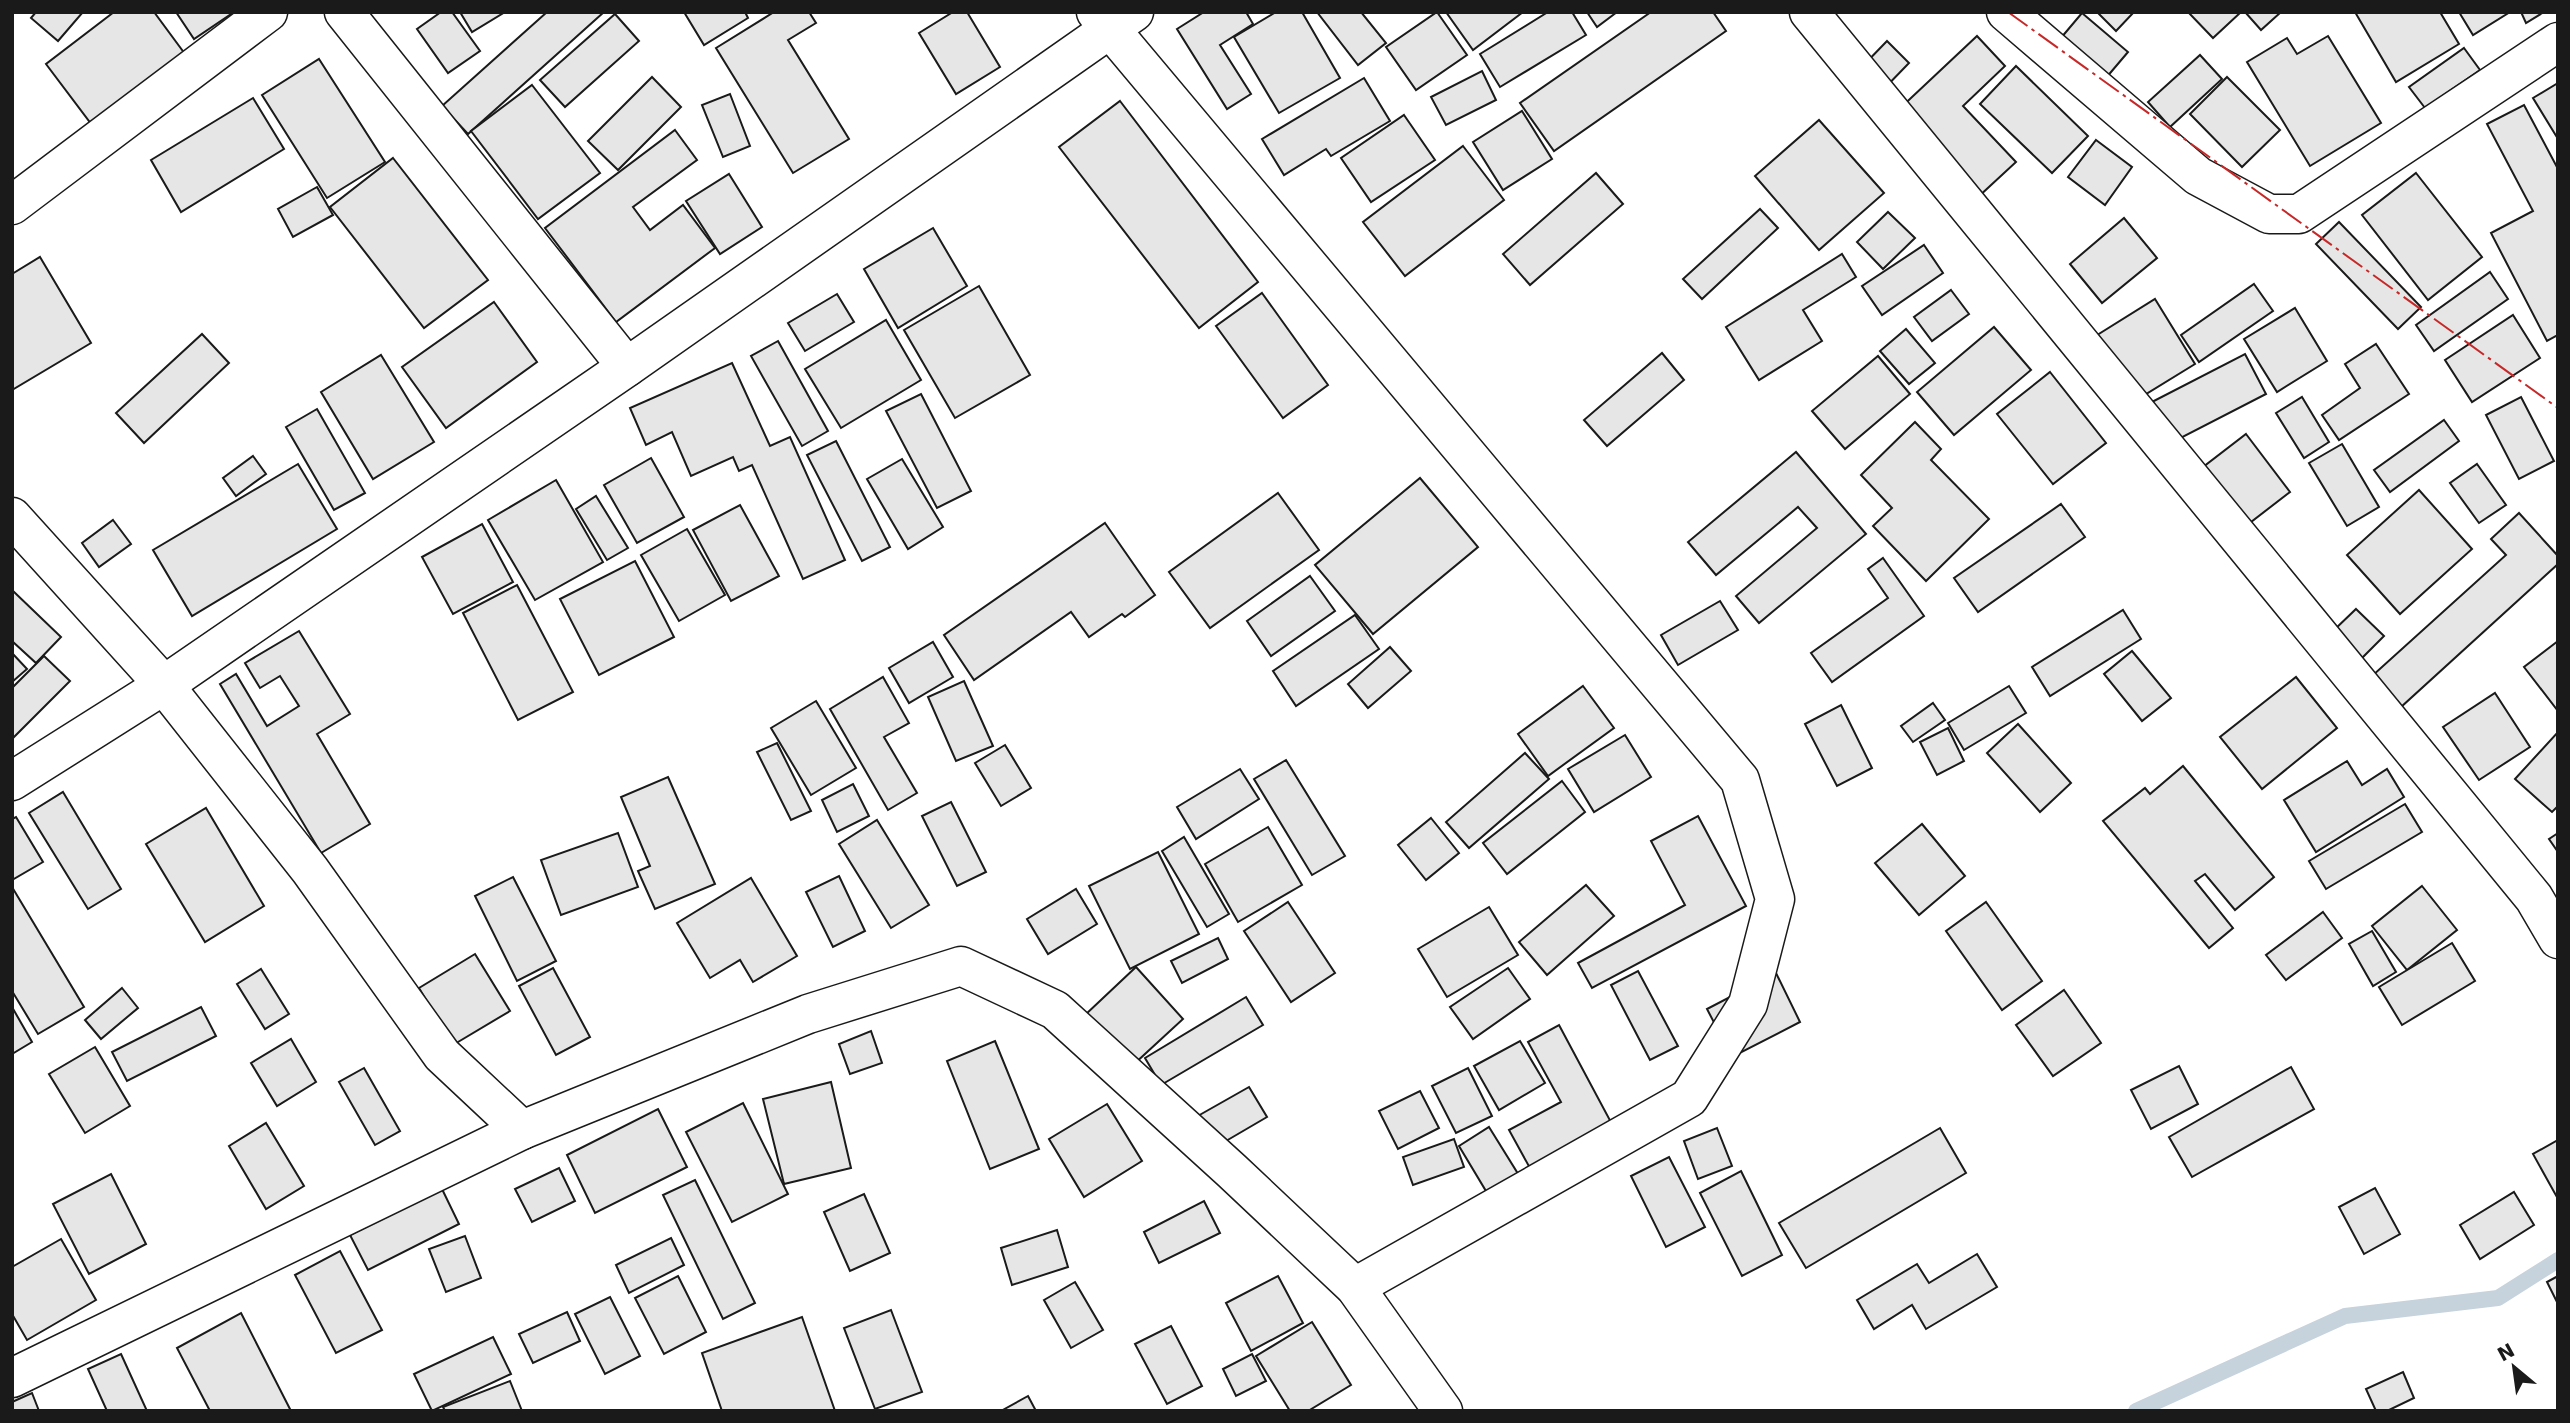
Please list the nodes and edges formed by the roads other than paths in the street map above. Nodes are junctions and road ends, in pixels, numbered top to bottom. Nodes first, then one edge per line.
1 (268, 12) edge
2 (344, 12) edge
3 (1809, 12) edge
4 (2006, 12) edge
5 (1114, 17) edge
6 (2558, 42) edge
7 (12, 205) edge
8 (627, 367) junction
9 (12, 517) edge
10 (164, 685) junction
11 (12, 781) edge
12 (2558, 939) edge
13 (522, 1130) junction
14 (1355, 1287) junction
15 (12, 1378) edge
16 (1443, 1411) edge

1 - 7 street
2 - 8 street
3 - 12 street
4 - 6 street
5 - 8 street
5 - 14 street
8 - 10 street
9 - 10 street
10 - 11 street
10 - 13 street
13 - 14 street
13 - 15 street
14 - 16 street

